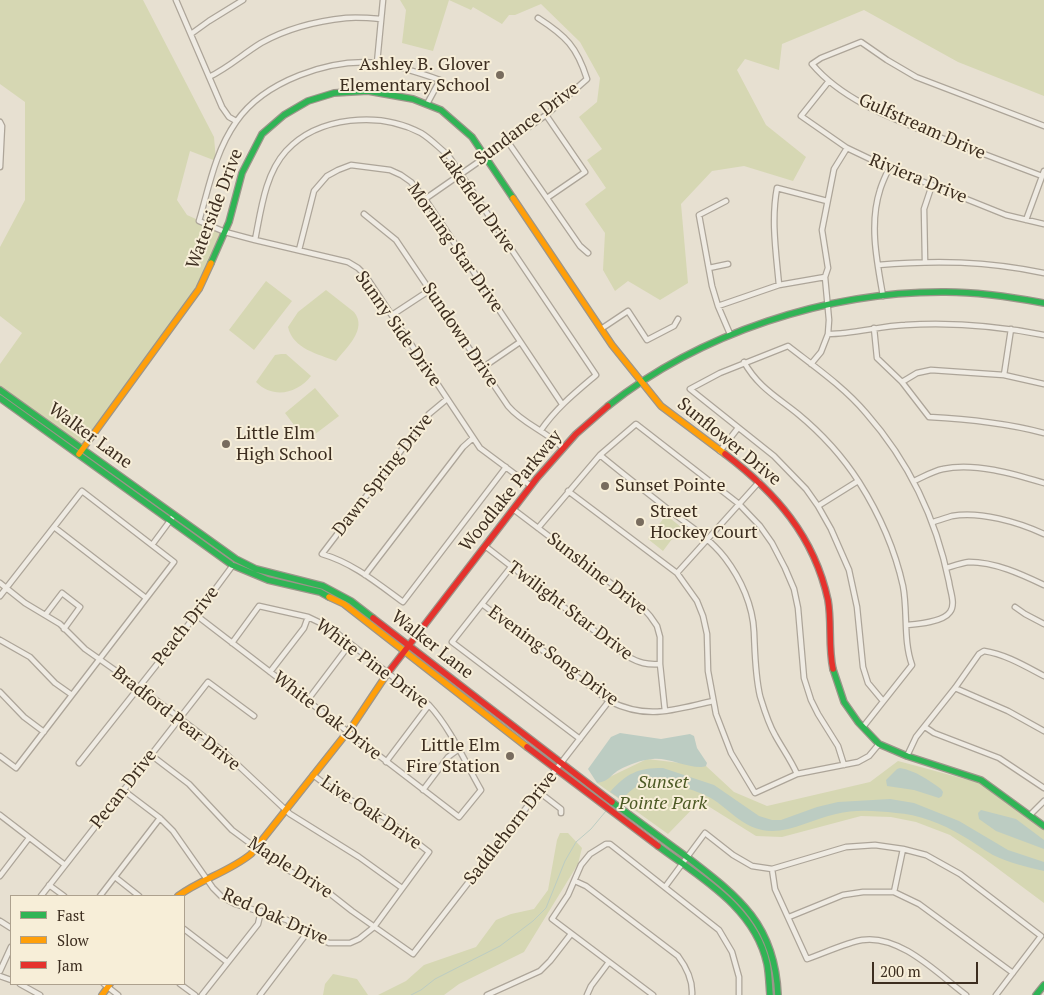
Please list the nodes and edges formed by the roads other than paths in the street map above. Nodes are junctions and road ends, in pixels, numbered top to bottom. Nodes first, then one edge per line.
1 (176, 0) edge
2 (243, 0) edge
3 (383, 0) edge
4 (235, 2) edge
5 (538, 18) dead end
6 (381, 19) junction
7 (192, 34) junction
8 (377, 63) junction
9 (209, 77) junction
10 (830, 81) junction
11 (427, 104) junction
12 (546, 115) junction
13 (236, 121) junction
14 (1, 124) edge
15 (1044, 126) edge
16 (508, 142) junction
17 (847, 148) junction
18 (485, 156) junction
19 (0, 167) edge
20 (889, 168) junction
21 (460, 174) junction
22 (1043, 174) edge
23 (932, 185) junction
24 (547, 198) junction
25 (425, 199) junction
26 (827, 201) junction
27 (726, 202) dead end
28 (364, 214) dead end
29 (1026, 220) junction
30 (1044, 224) edge
31 (225, 232) junction
32 (255, 240) junction
33 (299, 250) junction
34 (588, 253) dead end
35 (925, 261) junction
36 (728, 264) dead end
37 (878, 265) junction
38 (709, 268) junction
39 (1044, 273) edge
40 (825, 277) junction
41 (779, 285) junction
42 (430, 290) junction
43 (883, 296) junction
44 (1044, 303) edge
45 (718, 306) junction
46 (827, 306) junction
47 (392, 315) junction
48 (678, 319) dead end
49 (874, 328) junction
50 (1011, 328) junction
51 (601, 329) junction
52 (730, 334) junction
53 (828, 334) junction
54 (1044, 335) edge
55 (520, 342) junction
56 (744, 362) junction
57 (812, 364) junction
58 (482, 368) junction
59 (1004, 375) junction
60 (642, 381) junction
61 (902, 382) junction
62 (1044, 384) edge
63 (0, 390) edge
64 (0, 398) edge
65 (447, 399) junction
66 (562, 404) junction
67 (24, 412) junction
68 (738, 428) junction
69 (541, 430) junction
70 (1044, 433) edge
71 (473, 438) junction
72 (563, 448) junction
73 (720, 451) junction
74 (81, 452) junction
75 (600, 455) junction
76 (506, 467) junction
77 (858, 481) junction
78 (914, 481) junction
79 (759, 482) junction
80 (1044, 483) edge
81 (531, 486) junction
82 (568, 491) junction
83 (739, 504) junction
84 (818, 506) junction
85 (513, 509) junction
86 (172, 518) junction
87 (933, 522) junction
88 (54, 527) junction
89 (538, 528) junction
90 (1044, 534) edge
91 (707, 539) junction
92 (152, 544) junction
93 (484, 546) junction
94 (236, 559) junction
95 (232, 565) junction
96 (510, 567) junction
97 (946, 568) junction
98 (676, 573) junction
99 (365, 574) junction
100 (0, 583) edge
101 (1044, 585) edge
102 (6, 588) junction
103 (0, 596) edge
104 (146, 598) junction
105 (482, 604) junction
106 (1015, 608) dead end
107 (46, 614) junction
108 (196, 615) junction
109 (308, 617) junction
110 (1044, 624) edge
111 (907, 625) junction
112 (64, 629) junction
113 (0, 640) edge
114 (232, 643) junction
115 (350, 644) junction
116 (409, 646) junction
117 (405, 651) junction
118 (99, 660) junction
119 (660, 664) junction
120 (270, 672) junction
121 (388, 674) junction
122 (1044, 676) edge
123 (139, 687) junction
124 (955, 688) junction
125 (0, 692) edge
126 (72, 695) junction
127 (307, 701) junction
128 (608, 701) junction
129 (713, 701) junction
130 (883, 701) junction
131 (429, 705) junction
132 (665, 711) junction
133 (254, 716) dead end
134 (180, 719) junction
135 (863, 727) junction
136 (925, 727) junction
137 (1044, 731) edge
138 (44, 732) junction
139 (347, 732) junction
140 (580, 739) junction
141 (879, 744) junction
142 (459, 749) junction
143 (151, 755) junction
144 (0, 756) edge
145 (907, 756) junction
146 (386, 762) junction
147 (79, 763) dead end
148 (561, 763) junction
149 (844, 765) junction
150 (556, 769) junction
151 (797, 774) junction
152 (313, 775) junction
153 (1044, 788) edge
154 (123, 790) junction
155 (423, 790) junction
156 (539, 792) junction
157 (1044, 801) edge
158 (286, 810) junction
159 (561, 813) dead end
160 (0, 815) edge
161 (1030, 815) junction
162 (160, 818) junction
163 (458, 818) joint
164 (1044, 826) edge
165 (29, 838) junction
166 (256, 847) junction
167 (903, 849) junction
168 (429, 852) joint
169 (687, 857) junction
170 (682, 863) junction
171 (65, 865) junction
172 (772, 869) junction
173 (1, 874) edge
174 (115, 877) junction
175 (206, 879) junction
176 (575, 881) junction
177 (49, 885) junction
178 (665, 887) junction
179 (402, 888) junction
180 (894, 892) junction
181 (42, 895) edge
182 (63, 895) edge
183 (101, 895) edge
184 (138, 895) edge
185 (179, 895) edge
186 (261, 911) junction
187 (789, 917) junction
188 (374, 927) junction
189 (185, 930) edge
190 (307, 933) junction
191 (571, 934) junction
192 (10, 949) edge
193 (413, 954) joint
194 (227, 962) junction
195 (609, 962) junction
196 (0, 971) edge
197 (1012, 973) junction
198 (22, 985) edge
199 (107, 985) edge
200 (181, 985) edge
201 (1044, 985) edge
202 (645, 993) edge
203 (40, 995) edge
204 (102, 995) edge
205 (118, 995) edge
206 (195, 995) edge
207 (202, 995) edge
208 (260, 995) edge
209 (487, 995) edge
210 (587, 995) edge
211 (653, 995) edge
212 (692, 995) edge
213 (739, 995) edge
214 (770, 995) edge
215 (778, 995) edge
216 (966, 995) edge
217 (996, 995) edge
218 (1036, 995) edge

1 - 7 street
2 - 4 street
3 - 6 street
4 - 7 street
5 - 12 street, Sundance Drive
6 - 8 street
6 - 9 street
7 - 9 street
8 - 11 street
8 - 13 street
9 - 13 street
10 - 15 street, Gulfstream Drive
10 - 17 street, Riviera Drive
10 - 22 street, Gulfstream Drive
11 - 18 street, Waterside Drive
11 - 31 street, Waterside Drive
12 - 16 street, Sundance Drive
12 - 24 street
13 - 31 street, Sunny Side Drive
14 - 19 street
16 - 18 street, Sundance Drive
16 - 24 street
17 - 20 street, Riviera Drive
17 - 26 street
18 - 21 street, Sundance Drive
18 - 51 street, Sunflower Drive
20 - 23 street, Riviera Drive
20 - 37 street
21 - 25 street, Sundance Drive
21 - 32 street, Lakefield Drive
21 - 66 street, Lakefield Drive
22 - 29 street
23 - 29 street, Riviera Drive
23 - 35 street
24 - 34 street
25 - 33 street, Morning Star Drive
25 - 55 street, Morning Star Drive
26 - 40 street
26 - 41 street
27 - 38 street
28 - 42 street, Sundown Drive
29 - 30 street, Riviera Drive
31 - 32 street, Sunny Side Drive
31 - 74 street, Waterside Drive
32 - 33 street, Sunny Side Drive
33 - 47 street, Sunny Side Drive
35 - 37 street
35 - 39 street
36 - 38 street
37 - 43 street
38 - 45 street
40 - 41 street
40 - 46 street
41 - 45 street
42 - 47 street
42 - 58 street, Sundown Drive
43 - 44 street, Woodlake Parkway
43 - 46 street, Woodlake Parkway
45 - 52 street
46 - 52 street, Woodlake Parkway
46 - 53 street
47 - 65 street, Sunny Side Drive
48 - 51 street
49 - 50 street
49 - 53 street
49 - 61 street
50 - 54 street
50 - 59 street
51 - 60 street, Sunflower Drive
52 - 60 street, Woodlake Parkway
53 - 57 street
55 - 58 street
55 - 66 street, Morning Star Drive
56 - 57 street
56 - 68 street
56 - 77 street
57 - 78 street
58 - 69 street, Sundown Drive
59 - 61 street
59 - 62 street
60 - 72 street, Woodlake Parkway
60 - 73 street, Sunflower Drive
61 - 70 street
63 - 67 street, Walker Lane
64 - 67 street, Walker Lane
65 - 71 street, Sunny Side Drive
65 - 99 street, Dawn Spring Drive
66 - 69 street
67 - 74 street, Walker Lane
68 - 73 street
68 - 84 street
69 - 72 street, Sundown Drive
71 - 76 street, Sunny Side Drive
71 - 99 street
72 - 81 street, Woodlake Parkway
73 - 79 street, Sunflower Drive
74 - 86 street, Walker Lane
75 - 82 street
75 - 83 street
75 - 91 street
76 - 81 street, Sunny Side Drive
76 - 99 street
77 - 84 street
77 - 111 street
78 - 80 street
78 - 87 street
79 - 83 street
79 - 135 street, Sunflower Drive
81 - 85 street, Woodlake Parkway
82 - 89 street
82 - 98 street
83 - 91 street
83 - 149 street
84 - 130 street
85 - 89 street, Sunshine Drive
85 - 93 street, Woodlake Parkway
86 - 92 street
86 - 94 street, Walker Lane
86 - 95 street, Walker Lane
87 - 90 street
87 - 97 street
88 - 92 street
88 - 102 street
88 - 104 street
89 - 119 street, Sunshine Drive
91 - 98 street
91 - 151 street
92 - 104 street
93 - 96 street, Twilight Star Drive
93 - 116 street, Woodlake Parkway
94 - 95 street, Peach Drive
94 - 116 street, Walker Lane
95 - 108 street, Peach Drive
95 - 117 street, Walker Lane
96 - 105 street
96 - 119 street, Twilight Star Drive
97 - 101 street
97 - 111 street
98 - 129 street
100 - 102 street, Bradford Pear Drive
102 - 103 street
102 - 107 street, Bradford Pear Drive
104 - 118 street
105 - 128 street, Evening Song Drive
105 - 140 street
106 - 110 street
107 - 112 street, Bradford Pear Drive
107 - 112 street
108 - 114 street, White Oak Drive
108 - 123 street, Peach Drive
109 - 114 street, White Pine Drive
109 - 115 street, White Pine Drive
109 - 120 street
111 - 130 street
112 - 118 street, Bradford Pear Drive
113 - 126 street
114 - 120 street, White Oak Drive
115 - 121 street, White Pine Drive
115 - 127 street
116 - 117 street, Woodlake Parkway
116 - 148 street, Walker Lane
117 - 121 street, Woodlake Parkway
117 - 150 street, Walker Lane
118 - 123 street, Bradford Pear Drive
118 - 126 street
119 - 132 street, Sunshine Drive
120 - 127 street, White Oak Drive
121 - 131 street, White Pine Drive
121 - 139 street, Woodlake Parkway
122 - 124 street
123 - 134 street, Bradford Pear Drive
123 - 147 street, Peach Drive
124 - 136 street
124 - 137 street
125 - 138 street
126 - 138 street
127 - 139 street, White Oak Drive
128 - 132 street, Evening Song Drive
128 - 140 street, Saddlehorn Drive
129 - 132 street, Evening Song Drive
129 - 151 street
130 - 135 street
131 - 142 street, White Pine Drive
131 - 146 street
133 - 134 street, Pecan Drive
134 - 143 street, Pecan Drive
134 - 158 street, Bradford Pear Drive
135 - 141 street, Sunflower Drive
136 - 145 street
136 - 153 street
138 - 144 street
139 - 146 street, White Oak Drive
139 - 152 street, Woodlake Parkway
140 - 148 street, Saddlehorn Drive
141 - 145 street, Sunflower Drive
141 - 149 street
142 - 155 street
142 - 163 street, White Pine Drive
143 - 154 street, Pecan Drive
143 - 166 street, Maple Drive
145 - 161 street, Sunflower Drive
146 - 155 street, White Oak Drive
148 - 150 street, Saddlehorn Drive
148 - 169 street, Walker Lane
149 - 151 street
150 - 156 street, Saddlehorn Drive
150 - 170 street, Walker Lane
152 - 158 street, Woodlake Parkway
152 - 168 street, Live Oak Drive
154 - 162 street, Red Oak Drive
154 - 171 street, Pecan Drive
155 - 163 street, White Oak Drive
156 - 159 street
156 - 193 street, Saddlehorn Drive
157 - 161 street
158 - 166 street, Woodlake Parkway
158 - 179 street, Bradford Pear Drive
160 - 165 street
161 - 164 street, Sunflower Drive
162 - 174 street
162 - 175 street, Red Oak Drive
165 - 171 street
165 - 173 street
166 - 175 street, Woodlake Parkway
166 - 188 street, Maple Drive
167 - 172 street
167 - 180 street
167 - 197 street
168 - 179 street, Red Oak Drive
169 - 170 street
169 - 172 street
169 - 215 street, Walker Lane
170 - 178 street
170 - 214 street, Walker Lane
171 - 177 street, Pecan Drive
172 - 187 street
174 - 183 street
174 - 184 street
175 - 185 street, Woodlake Parkway
175 - 186 street, Red Oak Drive
176 - 178 street
176 - 191 street
176 - 212 street
177 - 181 street, Pecan Drive
177 - 182 street
178 - 213 street
179 - 188 street, Red Oak Drive
180 - 187 street
180 - 197 street
186 - 190 street, Red Oak Drive
186 - 194 street
187 - 216 street
188 - 190 street, Red Oak Drive
188 - 193 street, Maple Drive
189 - 194 street
190 - 208 street
191 - 195 street
191 - 209 street
192 - 196 street
194 - 207 street
195 - 202 street
195 - 210 street
197 - 217 street
198 - 203 street
199 - 204 street
199 - 205 street
200 - 206 street
201 - 218 street
202 - 211 street

